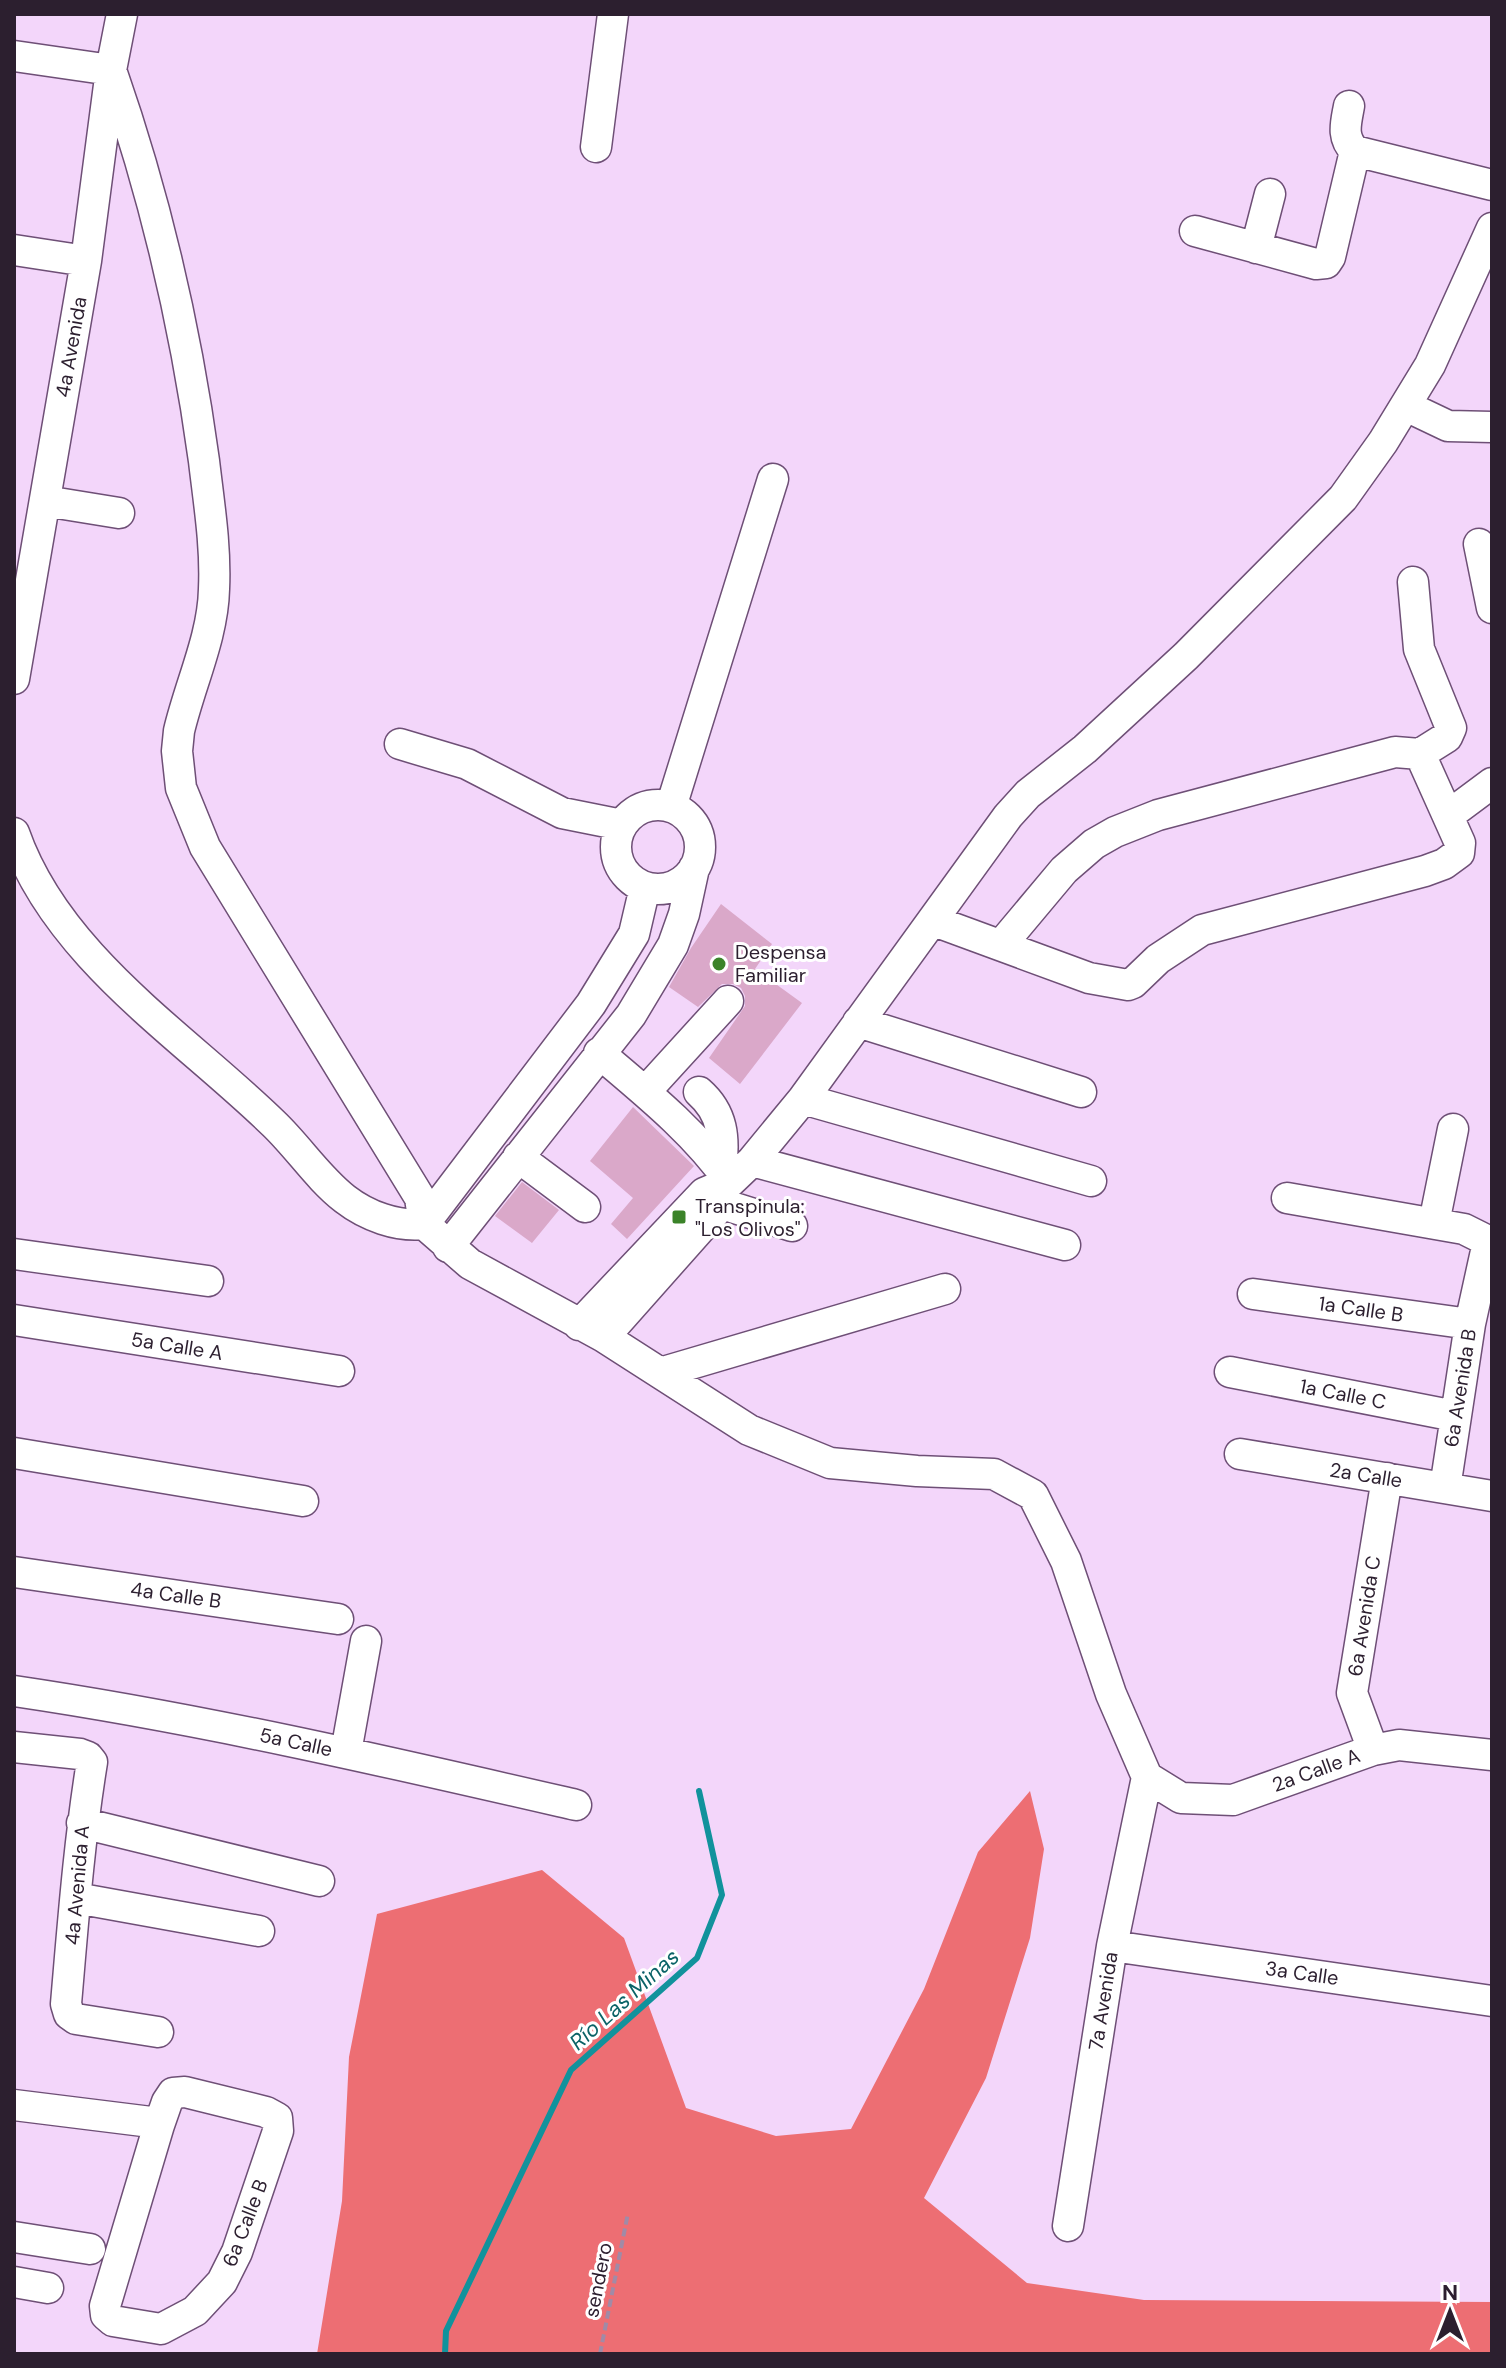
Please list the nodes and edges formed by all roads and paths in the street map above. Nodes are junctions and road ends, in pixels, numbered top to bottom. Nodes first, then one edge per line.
1 (122, 14) edge
2 (613, 14) edge
3 (14, 56) edge
4 (111, 70) junction
5 (1349, 106) dead end
6 (596, 147) dead end
7 (1355, 151) junction
8 (1492, 185) edge
9 (1270, 194) dead end
10 (1492, 228) edge
11 (1195, 231) dead end
12 (1256, 248) junction
13 (14, 250) edge
14 (86, 261) junction
15 (1486, 261) edge
16 (1406, 406) junction
17 (1492, 427) edge
18 (773, 479) dead end
19 (45, 501) junction
20 (119, 513) dead end
21 (26, 532) edge
22 (1479, 544) dead end
23 (1413, 582) dead end
24 (1492, 608) edge
25 (14, 679) edge
26 (400, 744) dead end
27 (1420, 754) junction
28 (1492, 783) edge
29 (671, 807) junction
30 (1449, 815) junction
31 (622, 825) junction
32 (14, 833) edge
33 (694, 868) junction
34 (645, 887) junction
35 (934, 921) junction
36 (1002, 944) junction
37 (728, 1001) dead end
38 (858, 1022) junction
39 (599, 1053) junction
40 (645, 1092) junction
41 (699, 1092) dead end
42 (1081, 1092) dead end
43 (803, 1099) junction
44 (1453, 1129) dead end
45 (518, 1157) junction
46 (752, 1161) junction
47 (1091, 1181) dead end
48 (724, 1185) junction
49 (1287, 1198) dead end
50 (585, 1207) dead end
51 (1434, 1223) junction
52 (424, 1224) junction
53 (792, 1226) dead end
54 (1490, 1243) edge
55 (1065, 1245) dead end
56 (448, 1247) junction
57 (14, 1254) edge
58 (208, 1281) dead end
59 (945, 1289) dead end
60 (1253, 1294) dead end
61 (630, 1307) junction
62 (14, 1320) edge
63 (1470, 1324) junction
64 (592, 1331) junction
65 (648, 1366) junction
66 (339, 1371) dead end
67 (1230, 1372) dead end
68 (1455, 1416) junction
69 (14, 1453) edge
70 (1240, 1454) dead end
71 (1387, 1478) junction
72 (1445, 1488) junction
73 (1492, 1496) edge
74 (303, 1501) dead end
75 (14, 1572) edge
76 (338, 1619) dead end
77 (366, 1641) dead end
78 (14, 1691) edge
79 (14, 1747) edge
80 (1373, 1750) junction
81 (346, 1752) junction
82 (1492, 1755) edge
83 (1147, 1777) junction
84 (576, 1805) dead end
85 (82, 1823) junction
86 (319, 1881) dead end
87 (76, 1898) junction
88 (259, 1931) dead end
89 (1112, 1946) junction
90 (1492, 2001) edge
91 (158, 2032) dead end
92 (14, 2105) edge
93 (159, 2125) junction
94 (628, 2213) dead end
95 (1068, 2226) dead end
96 (14, 2237) edge
97 (90, 2249) dead end
98 (14, 2282) edge
99 (48, 2288) dead end
100 (600, 2354) edge

1 - 4 street, 4a Avenida
2 - 6 street
3 - 4 street
4 - 14 street, 4a Avenida
4 - 52 street
5 - 7 street
7 - 8 street
7 - 12 street
9 - 12 street
10 - 15 street
11 - 12 street
13 - 14 street
14 - 19 street, 4a Avenida
15 - 16 street
16 - 17 street
16 - 35 street
18 - 29 street
19 - 20 street
19 - 21 street, 4a Avenida
21 - 25 street, 4a Avenida
22 - 24 street
23 - 27 street
26 - 31 street
27 - 30 street
27 - 36 street
28 - 30 street
29 - 31 street
29 - 33 street
30 - 36 street
31 - 34 street
32 - 52 street
33 - 34 street
33 - 39 street
34 - 52 street
35 - 36 street
35 - 38 street
37 - 40 street
38 - 42 street
38 - 43 street
39 - 40 street
39 - 45 street
40 - 48 street
41 - 48 street
43 - 46 street
43 - 47 street
44 - 51 street
45 - 50 street
45 - 56 street
46 - 48 street
46 - 55 street
48 - 53 street
48 - 61 street
48 - 64 street
49 - 51 street
51 - 54 street
52 - 56 street
54 - 63 street, 6a Avenida B
56 - 64 street
57 - 58 street
59 - 65 street
60 - 63 street, 1a Calle B
61 - 64 street
61 - 65 street
62 - 66 street, 5a Calle A
63 - 68 street, 6a Avenida B
64 - 65 street
65 - 83 street
67 - 68 street, 1a Calle C
68 - 72 street, 6a Avenida B
69 - 74 street
70 - 71 street, 2a Calle
71 - 72 street, 2a Calle
71 - 80 street, 6a Avenida C
72 - 73 street, 2a Calle
75 - 76 street, 4a Calle B
77 - 81 street
78 - 81 street, 5a Calle
79 - 85 street, 4a Avenida A
80 - 82 street, 2a Calle A
80 - 83 street, 2a Calle A
81 - 84 street, 5a Calle
83 - 89 street, 7a Avenida
85 - 86 street
85 - 87 street, 4a Avenida A
87 - 88 street
87 - 91 street, 4a Avenida A
89 - 90 street, 3a Calle
89 - 95 street, 7a Avenida
92 - 93 street
93 - 93 street, 6a Calle B
94 - 100 path, sendero
96 - 97 street
98 - 99 street

